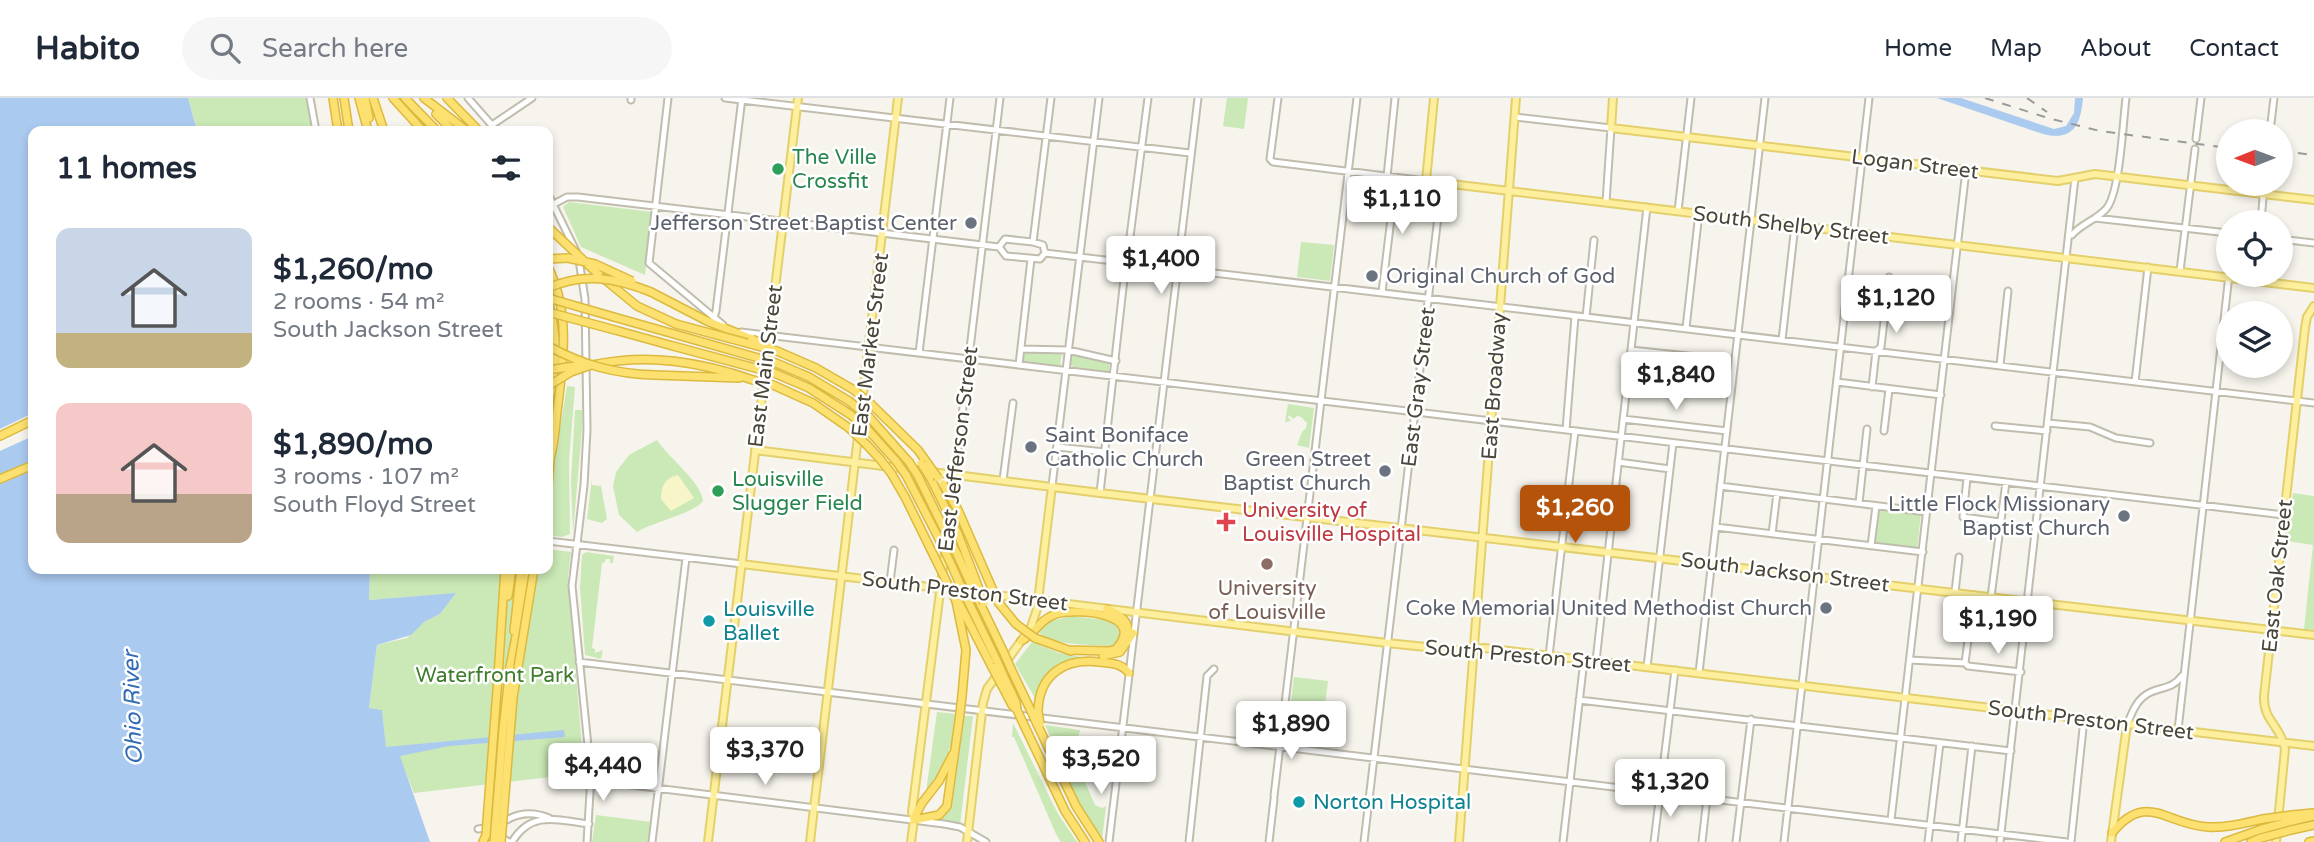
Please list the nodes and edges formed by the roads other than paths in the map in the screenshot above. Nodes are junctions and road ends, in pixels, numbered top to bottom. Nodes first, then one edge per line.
1 (310, 98) edge
2 (332, 98) edge
3 (344, 98) edge
4 (359, 98) edge
5 (365, 98) edge
6 (373, 98) edge
7 (393, 98) edge
8 (405, 98) edge
9 (423, 98) edge
10 (447, 98) edge
11 (468, 98) edge
12 (531, 98) edge
13 (668, 98) edge
14 (725, 98) edge
15 (798, 98) edge
16 (898, 98) edge
17 (950, 98) edge
18 (1000, 98) edge
19 (1051, 98) edge
20 (1099, 98) edge
21 (1148, 98) edge
22 (1198, 98) edge
23 (1278, 98) edge
24 (1357, 98) edge
25 (1395, 98) edge
26 (1434, 98) edge
27 (1516, 98) edge
28 (1613, 98) edge
29 (1691, 98) edge
30 (1765, 98) edge
31 (1870, 98) edge
32 (2126, 98) edge
33 (2201, 98) edge
34 (2274, 98) edge
35 (741, 99) edge
36 (796, 107) junction
37 (1515, 117) junction
38 (895, 119) junction
39 (2271, 119) edge
40 (947, 124) junction
41 (492, 125) joint
42 (315, 126) edge
43 (337, 126) edge
44 (348, 126) edge
45 (368, 126) edge
46 (369, 126) edge
47 (382, 126) edge
48 (418, 126) edge
49 (432, 126) edge
50 (448, 126) edge
51 (460, 126) edge
52 (474, 126) edge
53 (1611, 128) junction
54 (995, 130) junction
55 (1046, 136) junction
56 (1687, 137) junction
57 (2196, 139) dead end
58 (1093, 142) junction
59 (1759, 145) junction
60 (1141, 148) junction
61 (2195, 149) dead end
62 (1191, 153) junction
63 (1862, 158) junction
64 (1966, 170) junction
65 (1349, 172) junction
66 (1387, 177) junction
67 (2117, 177) junction
68 (1396, 178) junction
69 (2076, 178) junction
70 (1426, 181) junction
71 (1442, 183) junction
72 (2191, 185) junction
73 (2216, 188) edge
74 (1509, 191) junction
75 (2280, 196) edge
76 (2314, 200) edge
77 (1605, 202) junction
78 (554, 204) joint
79 (656, 206) junction
80 (1647, 207) junction
81 (1678, 211) junction
82 (1699, 213) junction
83 (727, 214) junction
84 (2095, 218) junction
85 (1751, 220) junction
86 (782, 221) junction
87 (1795, 225) junction
88 (2186, 228) junction
89 (553, 231) edge
90 (1854, 232) junction
91 (2216, 232) edge
92 (883, 233) junction
93 (2070, 238) junction
94 (933, 239) junction
95 (1594, 240) dead end
96 (2293, 241) edge
97 (1033, 242) junction
98 (2314, 243) edge
99 (1958, 244) junction
100 (982, 245) junction
101 (999, 247) junction
102 (1128, 252) junction
103 (1045, 253) junction
104 (1080, 257) junction
105 (2067, 258) junction
106 (553, 259) edge
107 (1031, 259) junction
108 (1114, 261) junction
109 (1163, 267) junction
110 (2148, 267) junction
111 (1177, 268) junction
112 (1125, 270) junction
113 (2180, 271) junction
114 (2216, 275) edge
115 (553, 278) edge
116 (1889, 278) dead end
117 (2293, 285) edge
118 (553, 286) edge
119 (1335, 287) junction
120 (2228, 287) edge
121 (2314, 288) edge
122 (651, 292) junction
123 (1382, 292) junction
124 (2008, 292) dead end
125 (1429, 298) junction
126 (553, 301) edge
127 (2314, 306) edge
128 (1500, 307) junction
129 (553, 314) edge
130 (1575, 316) junction
131 (713, 317) junction
132 (1586, 317) junction
133 (1634, 323) junction
134 (553, 326) edge
135 (1686, 328) junction
136 (769, 335) junction
137 (1738, 335) junction
138 (1782, 340) junction
139 (869, 347) junction
140 (1841, 347) junction
141 (553, 348) edge
142 (1021, 349) junction
143 (1631, 350) junction
144 (777, 351) junction
145 (1068, 351) junction
146 (1876, 351) junction
147 (919, 353) junction
148 (969, 359) junction
149 (1116, 360) junction
150 (1945, 360) junction
151 (593, 365) junction
152 (1019, 365) junction
153 (2000, 365) junction
154 (553, 369) edge
155 (1066, 371) junction
156 (1629, 372) junction
157 (2054, 372) junction
158 (1114, 377) junction
159 (553, 378) edge
160 (753, 380) junction
161 (1707, 381) junction
162 (2135, 382) junction
163 (553, 383) edge
164 (1164, 383) junction
165 (1837, 383) junction
166 (1732, 384) junction
167 (1872, 387) junction
168 (1889, 389) junction
169 (2216, 391) junction
170 (1941, 395) junction
171 (1321, 401) junction
172 (2297, 401) junction
173 (1013, 403) dead end
174 (2314, 403) edge
175 (1415, 412) junction
176 (1623, 419) junction
177 (1492, 421) junction
178 (28, 423) edge
179 (2048, 423) junction
180 (1995, 426) dead end
181 (1867, 429) dead end
182 (1566, 430) junction
183 (1884, 430) dead end
184 (1575, 431) junction
185 (1727, 431) junction
186 (2047, 431) junction
187 (0, 436) edge
188 (553, 437) edge
189 (1621, 437) junction
190 (1673, 443) junction
191 (2150, 443) dead end
192 (1057, 447) junction
193 (1725, 449) junction
194 (755, 450) junction
195 (1105, 452) junction
196 (1828, 461) junction
197 (856, 462) junction
198 (1618, 462) junction
199 (1863, 465) junction
200 (28, 467) edge
201 (1670, 469) junction
202 (1932, 473) junction
203 (955, 474) junction
204 (1967, 478) junction
205 (0, 479) edge
206 (937, 480) junction
207 (1003, 480) junction
208 (2006, 482) junction
209 (1052, 486) junction
210 (1720, 486) junction
211 (2042, 486) junction
212 (1100, 493) junction
213 (1777, 493) junction
214 (1149, 498) junction
215 (1824, 499) junction
216 (1859, 503) junction
217 (1876, 506) junction
218 (2202, 507) junction
219 (1927, 512) junction
220 (2284, 515) junction
221 (1307, 516) junction
222 (2000, 522) junction
223 (1401, 527) junction
224 (1716, 527) junction
225 (1772, 534) junction
226 (1483, 537) junction
227 (1819, 541) junction
228 (553, 542) edge
229 (577, 544) junction
230 (1562, 546) junction
231 (1871, 546) junction
232 (894, 550) dead end
233 (1608, 551) junction
234 (1923, 552) junction
235 (1959, 557) dead end
236 (686, 558) junction
237 (1660, 558) junction
238 (742, 564) junction
239 (1712, 564) junction
240 (505, 574) edge
241 (511, 574) edge
242 (520, 574) edge
243 (531, 574) edge
244 (531, 574) edge
245 (970, 575) junction
246 (841, 576) junction
247 (1815, 576) junction
248 (890, 582) junction
249 (942, 588) junction
250 (1919, 588) junction
251 (1955, 593) junction
252 (1974, 595) junction
253 (1991, 597) junction
254 (1038, 600) junction
255 (956, 601) junction
256 (2029, 601) junction
257 (1107, 609) junction
258 (1136, 612) junction
259 (503, 620) junction
260 (2190, 621) junction
261 (2271, 630) junction
262 (1293, 632) junction
263 (1133, 633) junction
264 (2314, 635) edge
265 (1021, 641) junction
266 (1387, 643) junction
267 (1127, 644) junction
268 (1068, 650) junction
269 (1474, 650) junction
270 (1549, 656) junction
271 (1584, 660) junction
272 (1910, 660) junction
273 (1595, 661) junction
274 (579, 662) junction
275 (1965, 663) junction
276 (994, 664) junction
277 (510, 667) junction
278 (1647, 667) junction
279 (1214, 669) dead end
280 (1675, 670) junction
281 (2021, 672) junction
282 (1129, 673) junction
283 (1699, 673) junction
284 (2183, 673) junction
285 (673, 674) junction
286 (727, 680) junction
287 (1802, 686) junction
288 (828, 693) junction
289 (1906, 698) junction
290 (1579, 700) junction
291 (928, 705) junction
292 (1670, 710) junction
293 (982, 711) junction
294 (1035, 711) junction
295 (2016, 711) junction
296 (1751, 719) junction
297 (2084, 719) junction
298 (2127, 725) junction
299 (1798, 726) junction
300 (1122, 728) junction
301 (2178, 730) junction
302 (1200, 738) junction
303 (1901, 738) junction
304 (2283, 742) junction
305 (1940, 743) junction
306 (1972, 746) junction
307 (2314, 746) edge
308 (1280, 747) junction
309 (955, 750) junction
310 (2011, 751) junction
311 (1374, 758) junction
312 (1465, 769) junction
313 (591, 780) junction
314 (1570, 781) junction
315 (660, 788) junction
316 (1660, 793) junction
317 (714, 795) junction
318 (1707, 798) junction
319 (1741, 802) junction
320 (814, 806) junction
321 (1788, 807) junction
322 (2314, 815) edge
323 (2292, 818) junction
324 (551, 819) junction
325 (914, 820) junction
326 (1891, 820) junction
327 (589, 824) junction
328 (1930, 825) junction
329 (2314, 825) edge
330 (1962, 829) junction
331 (969, 831) junction
332 (2001, 833) junction
333 (2112, 833) junction
334 (485, 837) edge
335 (497, 840) edge
336 (2040, 840) edge
337 (511, 842) edge
338 (587, 842) edge
339 (652, 842) edge
340 (708, 842) edge
341 (810, 842) edge
342 (911, 842) edge
343 (967, 842) edge
344 (986, 842) edge
345 (1085, 842) edge
346 (1099, 842) edge
347 (1109, 842) edge
348 (1189, 842) edge
349 (1269, 842) edge
350 (1364, 842) edge
351 (1459, 842) edge
352 (1563, 842) edge
353 (1654, 842) edge
354 (1702, 842) edge
355 (1736, 842) edge
356 (1784, 842) edge
357 (1928, 842) edge
358 (1961, 842) edge
359 (2000, 842) edge
360 (2069, 842) edge
361 (2111, 842) edge
362 (2225, 842) edge
363 (2251, 842) edge
364 (2276, 842) edge

1 - 42 street
2 - 43 highway
3 - 44 highway
4 - 45 highway
5 - 46 highway
6 - 47 highway
7 - 48 highway
8 - 49 highway
9 - 50 highway
9 - 51 highway
10 - 52 highway
11 - 41 street
12 - 41 street
13 - 79 street
14 - 35 street
15 - 36 main road, East Main Street
16 - 38 main road, East Market Street
17 - 40 street
18 - 54 street, East Jefferson Street
19 - 55 street
20 - 58 street
21 - 60 street
22 - 62 street
23 - 65 street, South Shelby Street
24 - 65 street
25 - 66 street
26 - 70 main road
27 - 37 main road, East Broadway
28 - 53 main road
29 - 56 street
30 - 59 street
31 - 63 street
32 - 67 street
33 - 57 street
34 - 39 street
35 - 36 street
35 - 83 street
36 - 38 street
36 - 86 main road, East Main Street
37 - 53 street, Logan Street
37 - 74 main road, East Broadway
38 - 40 street
38 - 92 main road, East Market Street
40 - 54 street
40 - 94 street
53 - 56 main road, Logan Street
53 - 77 street
54 - 55 street
54 - 100 street, East Jefferson Street
55 - 58 street
55 - 97 street
56 - 59 main road, Logan Street
56 - 81 street
58 - 60 street
58 - 104 street
59 - 63 main road, Logan Street
59 - 85 street
60 - 62 street
60 - 102 street
61 - 72 street
62 - 111 street
63 - 64 main road, Logan Street
63 - 90 street
64 - 69 main road, Logan Street
64 - 99 street
65 - 66 street, South Shelby Street
65 - 119 street
66 - 68 street, South Shelby Street
67 - 69 main road, Logan Street
67 - 72 main road, Logan Street
67 - 84 street
68 - 70 street, South Shelby Street
68 - 123 street
69 - 93 street
70 - 71 main road, South Shelby Street
71 - 74 main road, South Shelby Street
71 - 125 street, East Gray Street
72 - 73 main road, Logan Street
72 - 88 street
74 - 77 main road, South Shelby Street
74 - 128 main road, East Broadway
75 - 76 main road, Logan Street
77 - 80 main road, South Shelby Street
78 - 79 street
78 - 229 street
79 - 83 street
79 - 131 street
80 - 81 main road, South Shelby Street
80 - 133 street
81 - 82 main road, South Shelby Street
82 - 85 main road, South Shelby Street
82 - 135 street
83 - 86 street
83 - 131 street
84 - 88 street
84 - 93 street
85 - 87 main road, South Shelby Street
85 - 137 street
86 - 92 street
86 - 136 main road, East Main Street
87 - 90 main road, South Shelby Street
87 - 138 street
88 - 91 street
88 - 113 street
89 - 144 highway, bridge
90 - 99 main road, South Shelby Street
90 - 140 street
92 - 94 street
92 - 139 main road, East Market Street
93 - 105 street
94 - 100 street
94 - 147 street
95 - 132 street
96 - 98 street
97 - 101 street
97 - 103 street
99 - 105 main road, South Shelby Street
99 - 150 street
100 - 101 street
100 - 148 street, East Jefferson Street
101 - 107 street
102 - 108 street
102 - 109 street
103 - 104 street
103 - 107 street
104 - 108 street
104 - 145 street
105 - 110 main road, South Shelby Street
105 - 157 street
106 - 122 highway, bridge
107 - 142 street
108 - 112 street
109 - 111 street
109 - 112 street
110 - 113 main road, South Shelby Street
110 - 162 street
111 - 119 street
111 - 164 street
112 - 149 street
113 - 114 main road, South Shelby Street
115 - 188 highway
116 - 146 street
117 - 121 main road, South Shelby Street
118 - 122 highway, bridge
119 - 123 street
119 - 171 street
120 - 169 street
122 - 144 highway, bridge
123 - 125 street
124 - 153 street
125 - 128 street
125 - 175 street, East Gray Street
126 - 245 highway, bridge
127 - 172 main road, East Oak Street
128 - 130 street
128 - 177 main road, East Broadway
129 - 276 highway, bridge
130 - 132 street
130 - 182 street
131 - 136 street
132 - 133 street
133 - 135 street
133 - 143 street
134 - 159 highway
135 - 137 street
136 - 139 street
136 - 194 main road, East Main Street
137 - 138 street
137 - 166 street
138 - 140 street
139 - 147 street
139 - 197 main road, East Market Street
140 - 146 street
140 - 165 street
141 - 160 highway, bridge
142 - 145 street
142 - 152 street
143 - 156 street
143 - 161 street
144 - 206 highway, bridge
145 - 149 street
145 - 155 street
146 - 150 street
146 - 167 street
147 - 148 street
148 - 152 street
148 - 203 street, East Jefferson Street
149 - 158 street
150 - 153 street
150 - 170 street
151 - 154 highway, bridge
151 - 160 highway, bridge
151 - 163 highway, bridge
152 - 155 street
153 - 157 street
155 - 158 street
155 - 192 street
156 - 161 street
156 - 176 street
157 - 162 street
157 - 179 street
158 - 164 street
158 - 195 street
160 - 255 highway, bridge
161 - 166 street
162 - 169 street
164 - 171 street
164 - 214 street
165 - 167 street
165 - 196 street
166 - 185 street
167 - 168 street
168 - 170 street
168 - 183 street
169 - 172 street
169 - 218 street
170 - 202 street
171 - 175 street
171 - 221 street
172 - 174 street
172 - 220 main road, East Oak Street
173 - 207 street
175 - 177 street
175 - 223 street, East Gray Street
176 - 185 street
176 - 189 street
177 - 182 street
177 - 226 main road, East Broadway
178 - 187 highway
179 - 186 street
179 - 191 street
180 - 186 street
181 - 199 street
182 - 184 street
184 - 189 street
184 - 230 street
185 - 193 street
186 - 211 street
189 - 190 street
189 - 198 street
190 - 193 street
190 - 201 street
192 - 195 street
192 - 209 street
193 - 196 street
193 - 210 street
194 - 197 main road, South Jackson Street
194 - 238 main road, East Main Street
195 - 212 street
196 - 199 street
196 - 215 street
197 - 203 main road, South Jackson Street
197 - 246 main road, East Market Street
198 - 201 street
198 - 233 street
199 - 202 street
199 - 216 street
200 - 205 highway
201 - 237 street
202 - 204 street
202 - 219 street
203 - 207 main road, South Jackson Street
203 - 249 main road, East Jefferson Street
204 - 208 street
204 - 222 street
206 - 245 highway, bridge
206 - 268 highway, bridge
207 - 209 main road, South Jackson Street
208 - 211 street
208 - 222 street
209 - 212 main road, South Jackson Street
209 - 254 main road
210 - 213 street
210 - 224 street
211 - 218 street
211 - 256 street
212 - 214 main road, South Jackson Street
213 - 215 street
213 - 225 street
214 - 221 main road, South Jackson Street
214 - 258 street
215 - 216 street
215 - 227 street
216 - 217 street
217 - 219 street
217 - 231 street
218 - 220 street
218 - 260 street
219 - 234 street
220 - 261 main road, East Oak Street
221 - 223 main road, South Jackson Street
221 - 262 street
222 - 253 street
223 - 226 main road, South Jackson Street
223 - 266 street, East Gray Street
224 - 225 street
224 - 239 street
225 - 227 street
226 - 230 main road, South Jackson Street
226 - 269 main road, East Broadway
227 - 231 street
227 - 247 street
228 - 229 street
229 - 236 street
229 - 274 street
230 - 233 main road, South Jackson Street
230 - 270 street
231 - 234 street
232 - 248 street
233 - 237 main road, South Jackson Street
233 - 273 street
234 - 250 street
235 - 251 street
236 - 238 street
236 - 285 street
237 - 239 main road, South Jackson Street
237 - 278 street
238 - 246 main road, South Preston Street
238 - 286 main road, East Main Street
239 - 247 main road, South Jackson Street
239 - 283 street
240 - 259 highway
241 - 259 highway
242 - 277 highway
243 - 277 highway
244 - 335 highway, bridge
245 - 294 highway, bridge
246 - 248 main road, South Preston Street
246 - 288 main road, East Market Street
247 - 250 main road, South Jackson Street
247 - 287 street
248 - 249 main road, South Preston Street
249 - 254 main road, South Preston Street
249 - 291 main road, East Jefferson Street
250 - 251 main road, South Jackson Street
250 - 272 street
251 - 252 main road, South Jackson Street
252 - 253 main road, South Jackson Street
252 - 275 street
253 - 256 main road, South Jackson Street
254 - 257 main road, South Preston Street
254 - 265 main road
255 - 276 highway
255 - 309 highway, bridge
256 - 260 main road, South Jackson Street
256 - 281 street
257 - 258 main road, South Preston Street
257 - 267 highway
258 - 262 main road, South Preston Street
258 - 263 street
259 - 334 highway, bridge
260 - 261 main road, South Jackson Street
260 - 284 street
261 - 264 main road, South Jackson Street
261 - 304 main road, East Oak Street
262 - 266 main road, South Preston Street
262 - 308 street
263 - 267 highway
263 - 282 street
265 - 268 highway
265 - 293 main road
266 - 269 main road, South Preston Street
266 - 311 street, East Gray Street
267 - 268 highway
269 - 270 main road, South Preston Street
269 - 312 main road, East Broadway
270 - 271 main road, South Preston Street
271 - 273 main road, South Preston Street
271 - 290 street
272 - 275 street
272 - 289 street
273 - 278 main road, South Preston Street
274 - 285 street
274 - 313 street
275 - 281 street
276 - 345 highway, bridge
277 - 335 highway, bridge
278 - 280 main road, South Preston Street
279 - 302 street
280 - 283 main road, South Preston Street
280 - 292 street
281 - 295 street
282 - 294 highway
282 - 300 street
283 - 287 main road, South Preston Street
284 - 298 street
284 - 301 street
285 - 286 street
285 - 315 street
286 - 288 street
286 - 317 main road, East Main Street
287 - 289 main road, South Preston Street
287 - 299 street
288 - 291 street
288 - 320 main road, East Market Street
289 - 295 main road, South Preston Street
289 - 303 street
290 - 292 street
290 - 314 street
291 - 293 street
291 - 325 main road, East Jefferson Street
292 - 296 street
292 - 316 street
293 - 300 street
293 - 331 main road
294 - 346 highway, bridge
295 - 297 main road, South Preston Street
295 - 310 street
296 - 299 street
296 - 319 street
297 - 298 main road, South Preston Street
297 - 360 street
298 - 301 main road, South Preston Street
298 - 333 main road
299 - 303 street
299 - 321 street
300 - 302 street
300 - 347 street
301 - 304 main road, South Preston Street
302 - 308 street
302 - 348 street
303 - 305 street
303 - 326 street
304 - 307 main road, South Preston Street
304 - 364 main road
305 - 306 street
305 - 328 street
306 - 310 street
306 - 330 street
308 - 311 street
308 - 349 street
309 - 325 highway
309 - 325 highway
310 - 332 street
311 - 312 street
311 - 350 street, East Gray Street
312 - 314 street
312 - 351 main road, East Broadway
313 - 315 street
313 - 327 street
314 - 316 street
314 - 352 street
315 - 317 street
315 - 339 street
316 - 318 street
316 - 353 street
317 - 320 street
317 - 340 main road, East Main Street
318 - 319 street
318 - 354 street
319 - 321 street
319 - 355 street
320 - 325 street
320 - 341 main road, East Market Street
321 - 326 street
321 - 356 street
322 - 323 highway
323 - 333 highway, bridge
323 - 362 highway, bridge
324 - 327 street
324 - 335 street
324 - 337 street
325 - 331 street
325 - 342 main road, East Jefferson Street
326 - 328 street
327 - 338 street
328 - 330 street
328 - 357 street
329 - 363 highway, bridge
330 - 332 street
330 - 358 street
331 - 343 main road
331 - 344 street
332 - 336 street
332 - 359 street
333 - 361 main road
334 - 335 street
335 - 337 street
336 - 360 street

